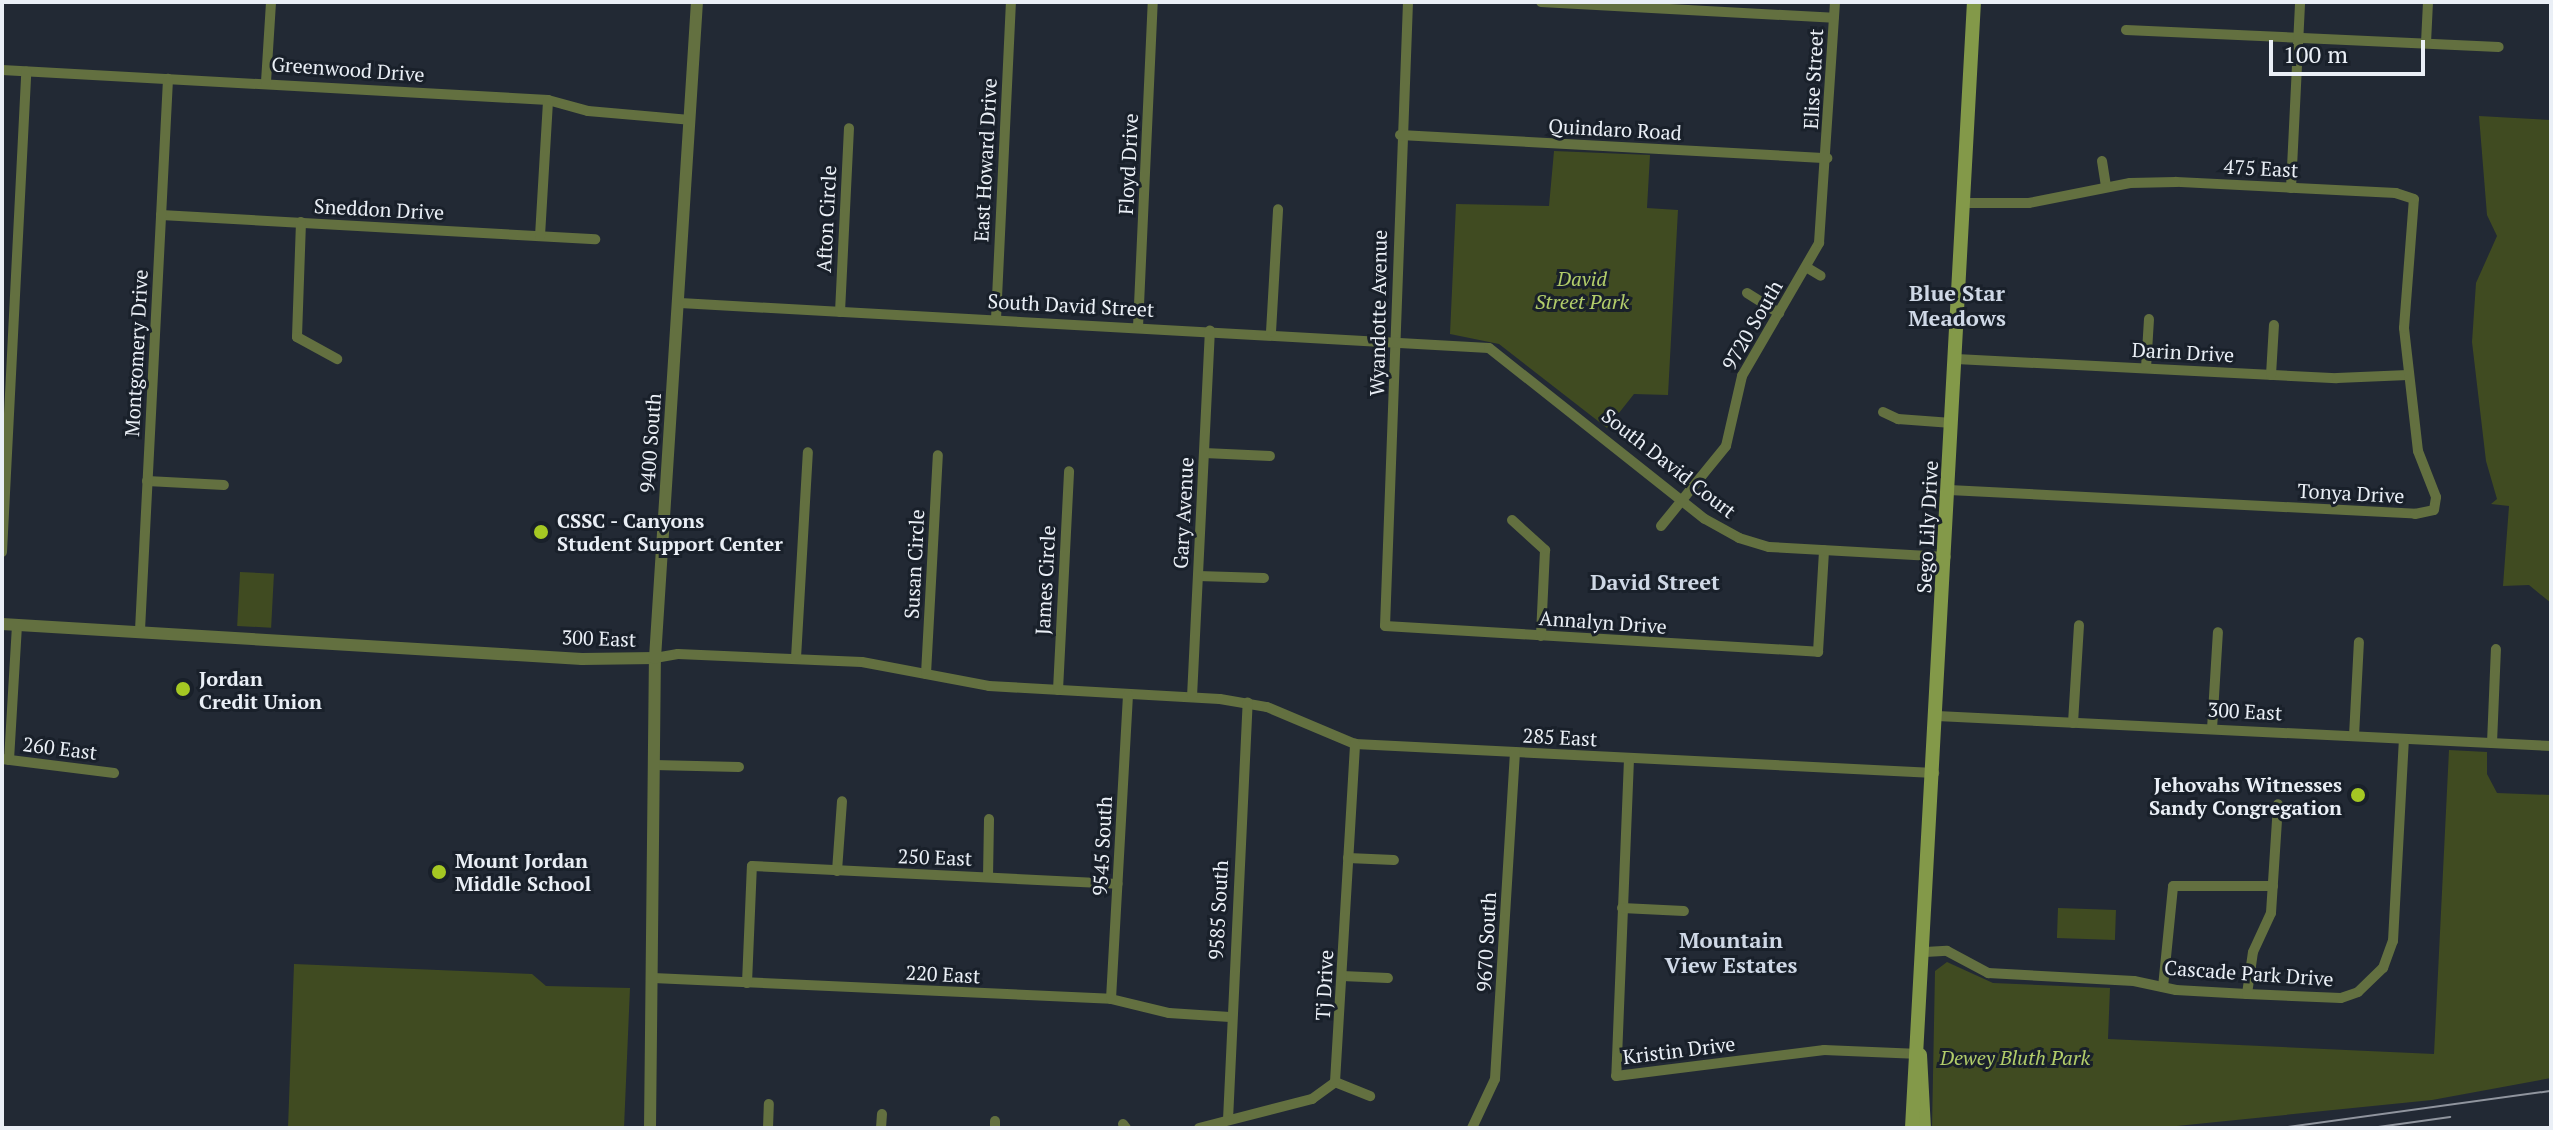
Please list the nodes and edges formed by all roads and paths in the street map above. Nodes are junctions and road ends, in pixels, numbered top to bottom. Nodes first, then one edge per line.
1 (271, 2) edge
2 (697, 2) edge
3 (1011, 2) edge
4 (1153, 2) edge
5 (1408, 2) edge
6 (1541, 2) edge
7 (1835, 2) edge
8 (1974, 2) edge
9 (2300, 2) edge
10 (2428, 2) edge
11 (1834, 18) junction
12 (2126, 30) dead end
13 (2299, 38) junction
14 (2426, 43) junction
15 (2499, 47) dead end
16 (2, 70) edge
17 (26, 72) junction
18 (168, 79) junction
19 (266, 82) junction
20 (548, 100) junction
21 (690, 120) junction
22 (849, 128) dead end
23 (1400, 135) junction
24 (1827, 158) junction
25 (2102, 161) dead end
26 (2106, 186) junction
27 (2291, 188) junction
28 (2414, 199) joint
29 (1964, 203) junction
30 (1278, 209) dead end
31 (161, 215) junction
32 (301, 222) junction
33 (540, 236) junction
34 (595, 239) dead end
35 (1806, 267) junction
36 (1821, 276) dead end
37 (1747, 293) dead end
38 (680, 303) junction
39 (840, 312) junction
40 (1779, 313) junction
41 (996, 319) junction
42 (2149, 319) dead end
43 (2274, 325) dead end
44 (1138, 327) junction
45 (1210, 330) junction
46 (1271, 332) junction
47 (1396, 340) junction
48 (1460, 343) joint
49 (337, 359) dead end
50 (1956, 359) junction
51 (2146, 368) junction
52 (2271, 375) junction
53 (2408, 375) junction
54 (1883, 412) dead end
55 (1952, 423) junction
56 (808, 452) dead end
57 (1204, 453) junction
58 (938, 455) dead end
59 (1270, 456) dead end
60 (1069, 471) dead end
61 (147, 481) junction
62 (224, 485) dead end
63 (1949, 490) junction
64 (1683, 500) junction
65 (1512, 520) dead end
66 (1661, 526) dead end
67 (1824, 550) junction
68 (2, 552) edge
69 (1946, 557) junction
70 (1198, 576) junction
71 (1264, 578) dead end
72 (2, 624) edge
73 (17, 625) junction
74 (2079, 625) dead end
75 (1385, 626) joint
76 (140, 630) junction
77 (2218, 632) dead end
78 (1541, 636) junction
79 (2359, 642) dead end
80 (2496, 649) dead end
81 (655, 658) junction
82 (796, 658) junction
83 (926, 674) junction
84 (1058, 690) junction
85 (1128, 694) junction
86 (1192, 697) junction
87 (1248, 702) junction
88 (1937, 716) junction
89 (2073, 723) junction
90 (2212, 729) junction
91 (2354, 736) junction
92 (2404, 739) junction
93 (2492, 743) junction
94 (1355, 744) junction
95 (2551, 746) edge
96 (1515, 753) junction
97 (1629, 759) junction
98 (6, 760) edge
99 (654, 765) junction
100 (739, 767) dead end
101 (114, 773) dead end
102 (1934, 773) junction
103 (842, 801) dead end
104 (2278, 804) dead end
105 (989, 819) dead end
106 (1348, 858) junction
107 (1394, 860) dead end
108 (837, 871) junction
109 (988, 877) junction
110 (1118, 884) junction
111 (2273, 886) junction
112 (1622, 908) junction
113 (1684, 911) dead end
114 (1925, 952) junction
115 (1342, 976) junction
116 (653, 978) junction
117 (1388, 978) dead end
118 (747, 983) junction
119 (2163, 987) junction
120 (2247, 994) junction
121 (1111, 999) junction
122 (1230, 1017) junction
123 (1920, 1054) junction
124 (1335, 1082) junction
125 (1370, 1096) dead end
126 (769, 1104) dead end
127 (882, 1114) dead end
128 (1228, 1120) junction
129 (650, 1128) edge
130 (768, 1128) edge
131 (881, 1128) edge
132 (1199, 1128) edge
133 (1472, 1128) edge
134 (1912, 1128) edge
135 (1924, 1128) edge

1 - 19 street
2 - 21 street, 9400 South
3 - 41 street, East Howard Drive
4 - 44 street, Floyd Drive
5 - 23 street, Wyandotte Avenue
6 - 11 street
7 - 11 street, Elise Street
8 - 29 main road, Sego Lily Drive
9 - 13 street
10 - 14 street
11 - 24 street, Elise Street
12 - 13 street
13 - 14 street
13 - 27 street
14 - 15 street
16 - 17 street, Greenwood Drive
17 - 18 street, Greenwood Drive
17 - 68 street
18 - 19 street, Greenwood Drive
18 - 31 street, Montgomery Drive
19 - 20 street, Greenwood Drive
20 - 21 street, Greenwood Drive
20 - 33 street
21 - 38 street, 9400 South
22 - 39 street, Afton Circle
23 - 24 street, Quindaro Road
23 - 47 street, Wyandotte Avenue
24 - 35 street, 9720 South
25 - 26 street
26 - 27 street, 475 East
26 - 29 street, 475 East
27 - 28 street, 475 East
28 - 53 street, Tonya Drive
29 - 50 main road, Sego Lily Drive
30 - 46 street
31 - 32 street, Sneddon Drive
31 - 61 street, Montgomery Drive
32 - 33 street, Sneddon Drive
32 - 49 street
33 - 34 street, Sneddon Drive
35 - 36 street
35 - 40 street, 9720 South
37 - 40 street
38 - 39 street, South David Street
38 - 81 street, 9400 South
39 - 41 street, South David Street
40 - 64 street, 9720 South
41 - 44 street, South David Street
42 - 51 street
43 - 52 street
44 - 45 street, South David Street
45 - 46 street, South David Street
45 - 57 street, Gary Avenue
46 - 47 street, South David Street
47 - 48 street, South David Street
47 - 75 street, Wyandotte Avenue
48 - 64 street, South David Court
50 - 51 street, Darin Drive
50 - 55 main road, Sego Lily Drive
51 - 52 street, Darin Drive
52 - 53 street, Darin Drive
53 - 63 street, Tonya Drive
54 - 55 street
55 - 63 main road, Sego Lily Drive
56 - 82 street
57 - 59 street
57 - 70 street, Gary Avenue
58 - 83 street, Susan Circle
60 - 84 street, James Circle
61 - 62 street
61 - 76 street, Montgomery Drive
63 - 69 main road, Sego Lily Drive
64 - 66 street, 9720 South
64 - 67 street, South David Court
65 - 78 street
67 - 69 street
67 - 78 street, Annalyn Drive
69 - 88 main road, Sego Lily Drive
70 - 71 street
70 - 86 street, Gary Avenue
72 - 73 street, 300 East
73 - 76 street, 300 East
73 - 98 street
74 - 89 street
75 - 78 street, Annalyn Drive
76 - 81 street, 300 East
77 - 90 street
79 - 91 street
80 - 93 street
81 - 82 street, 300 East
81 - 99 street, 9400 South
82 - 83 street, 300 East
83 - 84 street, 300 East
84 - 85 street, 300 East
85 - 86 street, 300 East
85 - 110 street, 9545 South
86 - 87 street, 285 East
87 - 94 street, 285 East
87 - 122 street, 9585 South
88 - 89 street, 300 East
88 - 102 main road, Sego Lily Drive
89 - 90 street, 300 East
90 - 91 street, 300 East
91 - 92 street, 300 East
92 - 93 street, 300 East
92 - 120 street, Cascade Park Drive
93 - 95 street, 300 East
94 - 96 street, 285 East
94 - 106 street, Tj Drive
96 - 97 street, 285 East
96 - 133 street, 9670 South
97 - 102 street, 285 East
97 - 112 street, Kristin Drive
98 - 101 street, 260 East
99 - 100 street
99 - 116 street, 9400 South
102 - 114 main road, Sego Lily Drive
103 - 108 street
104 - 111 street
105 - 109 street
106 - 107 street
106 - 115 street, Tj Drive
108 - 109 street, 250 East
108 - 118 street, 250 East
109 - 110 street, 250 East
110 - 121 street, 9545 South
111 - 119 street
111 - 120 street
112 - 113 street
112 - 123 street, Kristin Drive
114 - 119 street, Cascade Park Drive
114 - 123 main road, Sego Lily Drive
115 - 117 street
115 - 124 street, Tj Drive
116 - 118 street, 220 East
116 - 129 street, 9400 South
118 - 121 street, 220 East
119 - 120 street, Cascade Park Drive
121 - 122 street, 220 East
122 - 128 street, 9585 South
123 - 134 main road, Sego Lily Drive
123 - 135 main road, Sego Lily Drive
124 - 125 street
124 - 128 street
126 - 130 street
127 - 131 street
128 - 132 street

